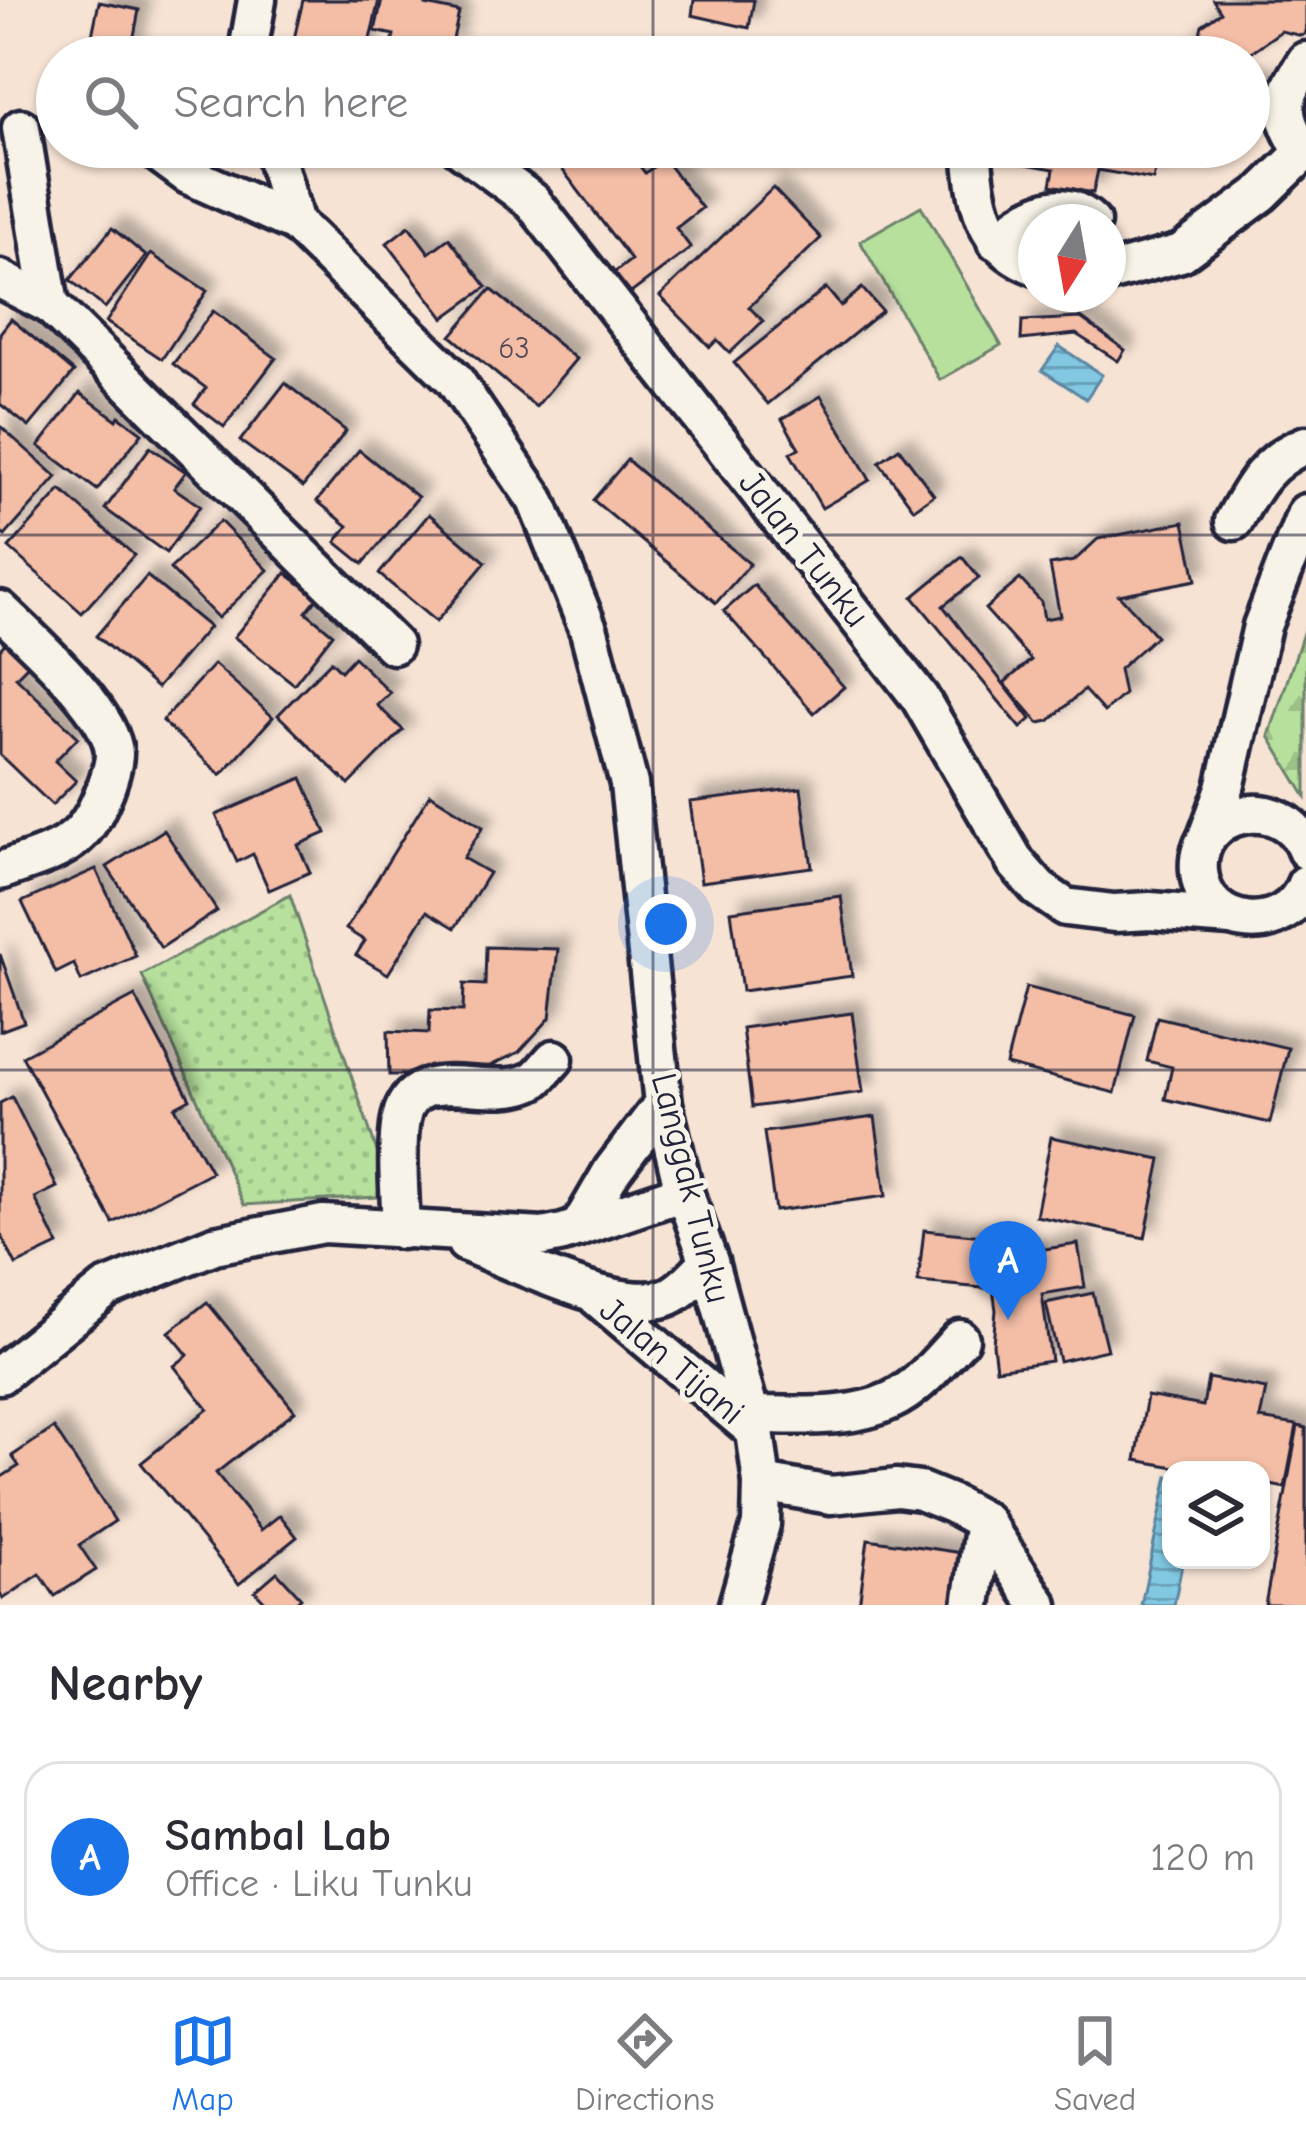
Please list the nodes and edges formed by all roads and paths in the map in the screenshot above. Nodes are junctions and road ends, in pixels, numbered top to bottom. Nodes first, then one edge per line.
1 (257, 0) edge
2 (251, 36) edge
3 (1306, 61) edge
4 (10, 129) edge
5 (1305, 151) edge
6 (194, 168) edge
7 (279, 168) edge
8 (487, 168) edge
9 (975, 168) edge
10 (295, 223) junction
11 (1018, 226) edge
12 (996, 242) junction
13 (1018, 257) edge
14 (45, 266) junction
15 (1126, 268) edge
16 (0, 279) edge
17 (50, 305) junction
18 (1306, 445) edge
19 (1306, 513) edge
20 (1234, 521) dead end
21 (0, 610) edge
22 (393, 645) dead end
23 (1237, 742) junction
24 (1277, 817) junction
25 (1204, 845) junction
26 (1306, 850) edge
27 (0, 871) edge
28 (1306, 884) edge
29 (1150, 911) junction
30 (1293, 916) edge
31 (1231, 917) junction
32 (554, 1059) dead end
33 (663, 1104) junction
34 (684, 1192) junction
35 (579, 1228) junction
36 (401, 1230) junction
37 (439, 1232) junction
38 (709, 1262) junction
39 (589, 1291) junction
40 (960, 1339) dead end
41 (0, 1375) edge
42 (753, 1423) junction
43 (762, 1483) junction
44 (984, 1521) junction
45 (738, 1605) edge
46 (972, 1605) edge
47 (1040, 1605) edge

1 - 2 street
3 - 5 street
4 - 14 street
5 - 15 street
6 - 10 street, Langgak Tunku
7 - 10 street, Langgak Tunku
8 - 29 street, Jalan Tunku
9 - 12 street
10 - 33 street, Langgak Tunku
11 - 12 street
12 - 13 street
14 - 16 street
14 - 17 street
16 - 17 street
17 - 22 street
18 - 20 street
19 - 23 street
21 - 27 street
23 - 24 street
23 - 25 street
24 - 25 street
24 - 26 street
25 - 29 street
25 - 31 street
28 - 30 street
29 - 31 street, Jalan Tunku
30 - 31 street, Jalan Tunku
32 - 36 street
33 - 34 street, Langgak Tunku
33 - 35 street
34 - 35 street, Jalan Tijani
34 - 38 street, Langgak Tunku
35 - 37 street, Jalan Tijani
36 - 37 street, Jalan Tijani
36 - 41 street, Jalan Tijani
37 - 39 street, Jalan Tijani
38 - 39 street, Jalan Tijani
38 - 42 street, Langgak Tunku
39 - 42 street, Jalan Tijani
40 - 42 street
42 - 43 street, Langgak Tunku
43 - 44 street
43 - 45 street, Langgak Tunku
44 - 46 street
44 - 47 street

